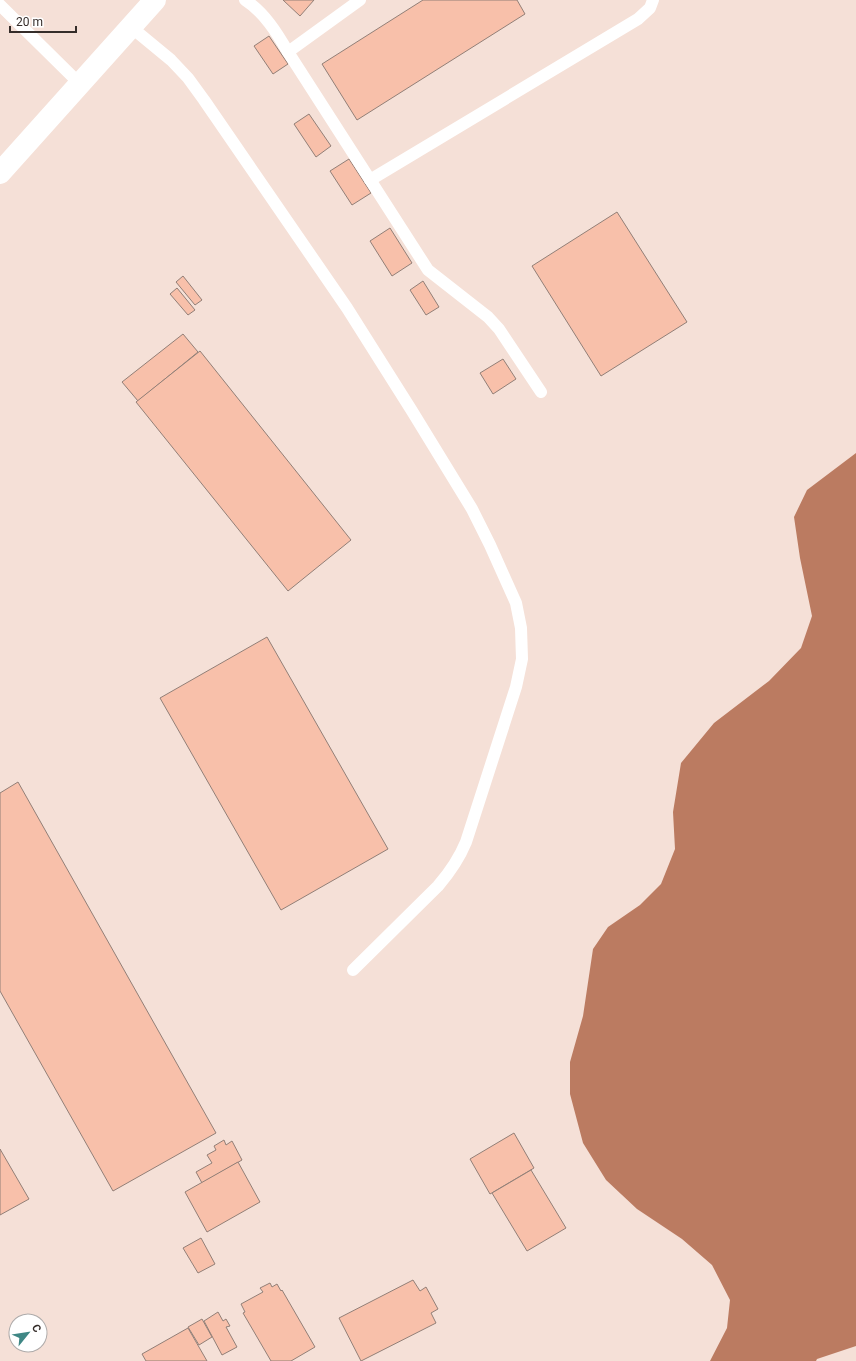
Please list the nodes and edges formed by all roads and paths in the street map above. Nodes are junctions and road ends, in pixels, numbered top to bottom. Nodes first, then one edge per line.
1 (155, 0) edge
2 (245, 0) edge
3 (360, 0) edge
4 (653, 0) edge
5 (0, 6) edge
6 (131, 27) junction
7 (288, 52) junction
8 (80, 84) junction
9 (0, 174) edge
10 (370, 180) junction
11 (541, 392) dead end
12 (353, 970) dead end

1 - 6 street
2 - 7 lane
3 - 7 lane
4 - 10 lane
5 - 8 lane
6 - 8 street
6 - 12 lane
7 - 10 lane
8 - 9 street
10 - 11 lane

